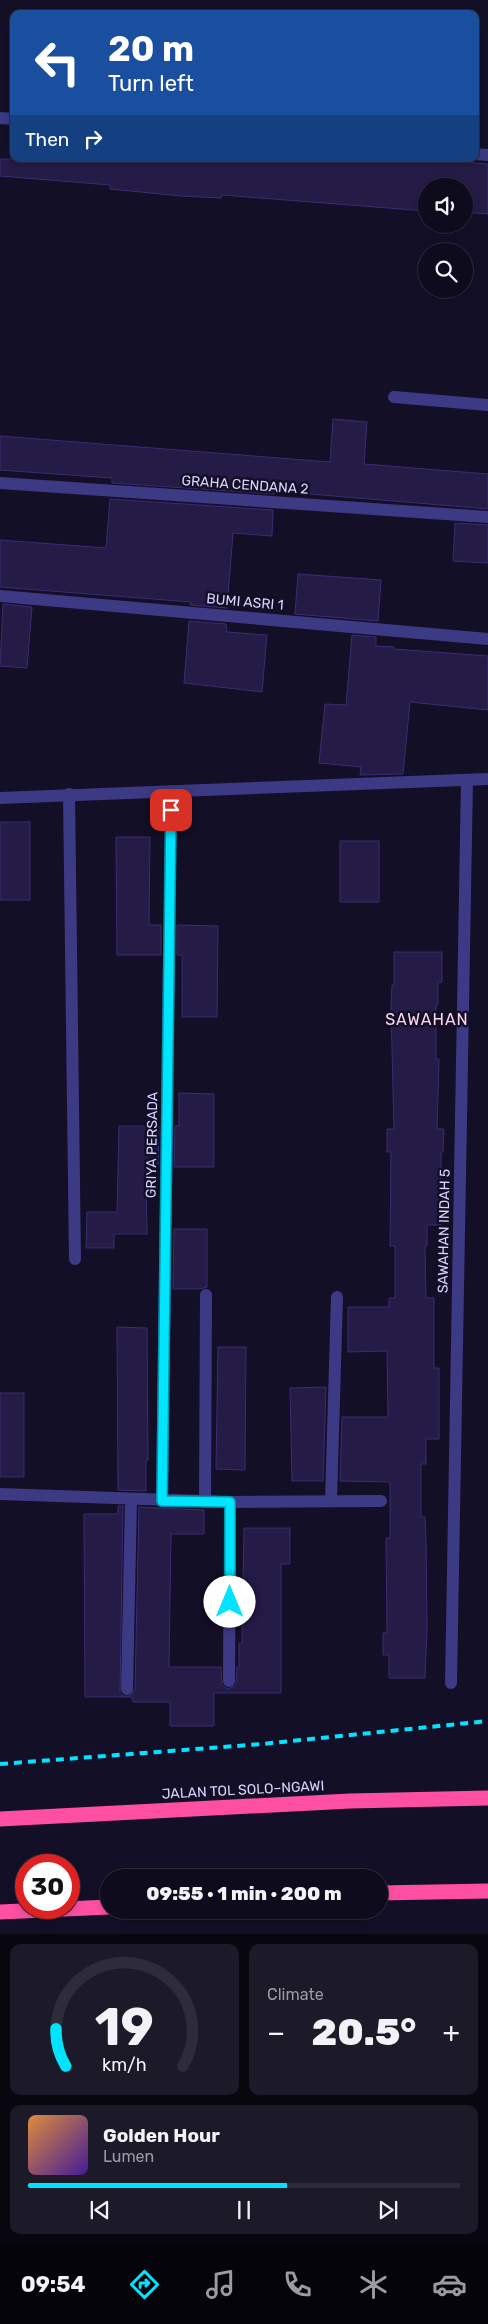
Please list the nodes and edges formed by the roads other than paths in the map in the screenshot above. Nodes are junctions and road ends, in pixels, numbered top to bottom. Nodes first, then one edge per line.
1 (394, 397) dead end
2 (488, 405) edge
3 (0, 484) edge
4 (488, 517) edge
5 (0, 596) edge
6 (488, 639) edge
7 (488, 779) edge
8 (467, 780) junction
9 (171, 790) junction
10 (70, 794) junction
11 (0, 798) edge
12 (76, 1259) dead end
13 (206, 1295) dead end
14 (337, 1297) dead end
15 (0, 1494) edge
16 (131, 1500) junction
17 (331, 1500) junction
18 (162, 1501) junction
19 (381, 1501) dead end
20 (205, 1502) junction
21 (230, 1502) junction
22 (230, 1681) dead end
23 (451, 1683) dead end
24 (127, 1689) dead end
25 (488, 1798) edge
26 (0, 1819) edge
27 (488, 1891) edge
28 (388, 1893) edge
29 (100, 1907) edge
30 (0, 1912) edge

1 - 2 street
3 - 4 street, GRAHA CENDANA 2
5 - 6 street, BUMI ASRI 1
7 - 8 street
8 - 9 street
8 - 23 street, SAWAHAN INDAH 5
9 - 10 street
9 - 18 street, GRIYA PERSADA
10 - 11 street
10 - 12 street
13 - 20 street
14 - 17 street
15 - 16 street
16 - 18 street
16 - 24 street
17 - 19 street
17 - 21 street
18 - 20 street
20 - 21 street
21 - 22 street
25 - 26 highway, JALAN TOL SOLO–NGAWI
27 - 28 highway
29 - 30 highway

